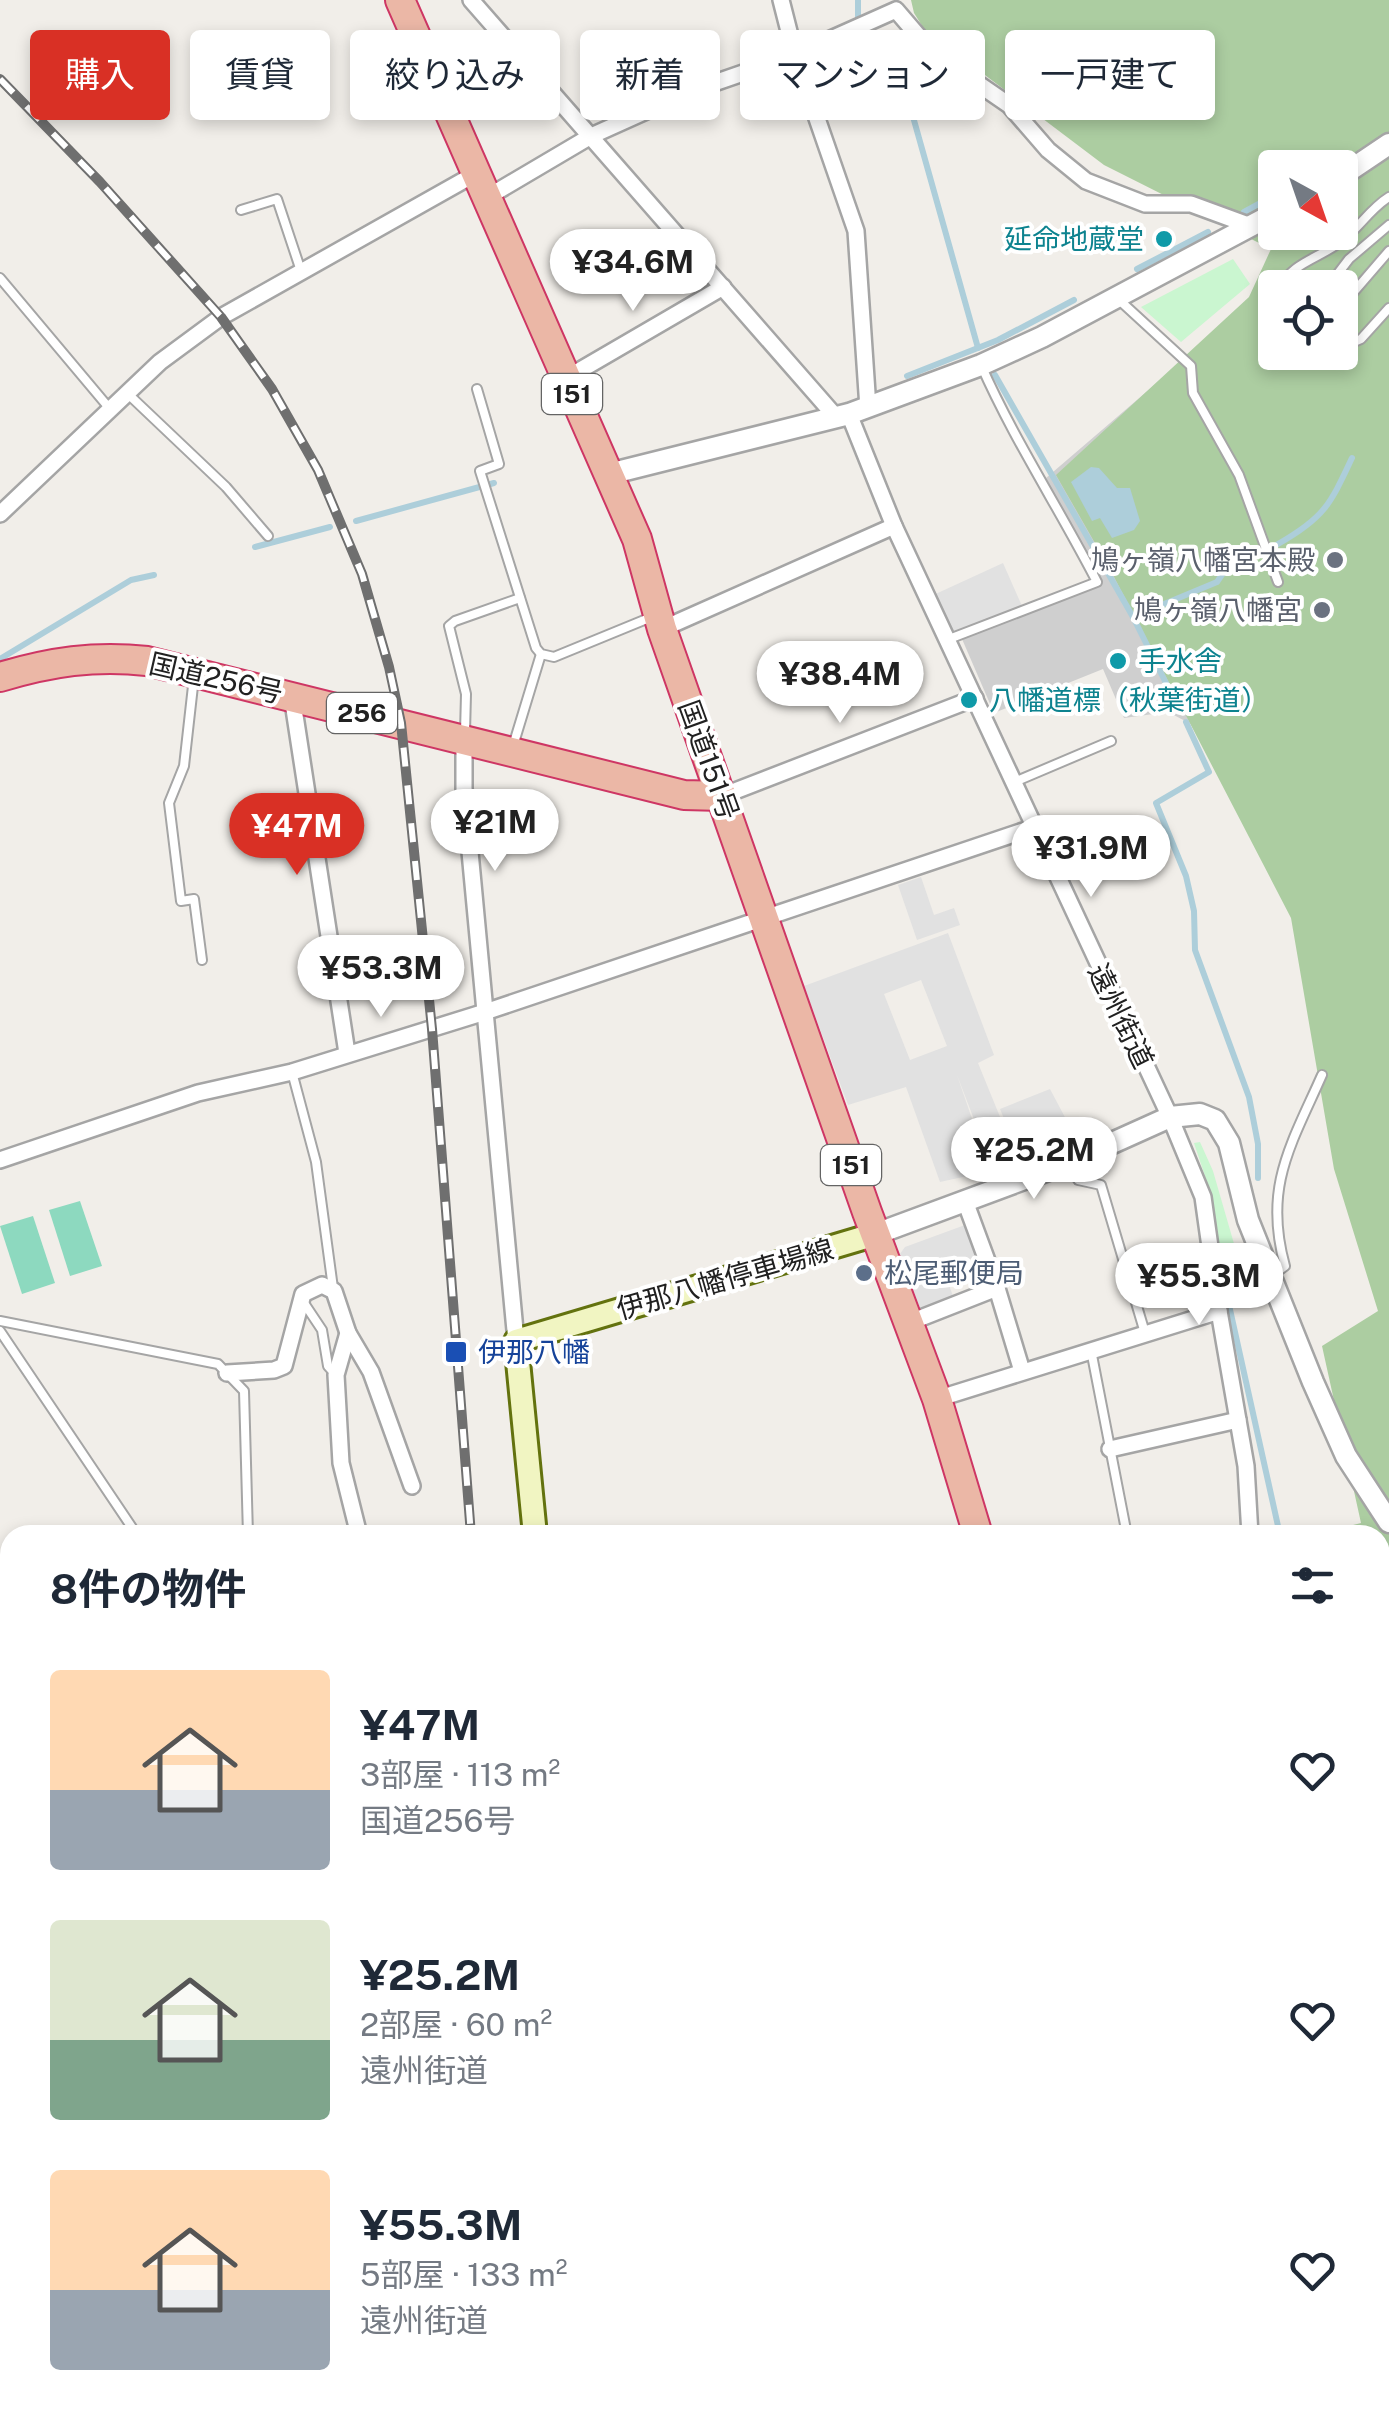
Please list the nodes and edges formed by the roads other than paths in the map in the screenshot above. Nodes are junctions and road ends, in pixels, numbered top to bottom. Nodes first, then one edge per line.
1 (400, 0) edge
2 (471, 0) edge
3 (781, 0) edge
4 (789, 30) edge
5 (851, 30) edge
6 (913, 30) edge
7 (740, 74) edge
8 (985, 88) edge
9 (818, 120) edge
10 (591, 136) junction
11 (1389, 144) edge
12 (1358, 165) edge
13 (481, 186) junction
14 (1389, 197) edge
15 (241, 210) dead end
16 (1258, 222) edge
17 (1389, 225) edge
18 (1251, 226) junction
19 (1389, 250) edge
20 (1294, 270) edge
21 (1341, 270) edge
22 (301, 271) junction
23 (0, 278) edge
24 (723, 287) junction
25 (1358, 287) edge
26 (1115, 297) junction
27 (1389, 308) edge
28 (1358, 341) edge
29 (980, 365) junction
30 (565, 379) junction
31 (477, 389) dead end
32 (127, 394) junction
33 (110, 409) junction
34 (851, 413) junction
35 (608, 474) junction
36 (0, 514) edge
37 (894, 526) junction
38 (268, 536) dead end
39 (1278, 582) dead end
40 (520, 598) junction
41 (660, 622) junction
42 (949, 639) junction
43 (541, 654) junction
44 (194, 672) junction
45 (0, 677) edge
46 (292, 696) junction
47 (974, 698) junction
48 (464, 739) junction
49 (1111, 741) dead end
50 (511, 751) junction
51 (1012, 782) junction
52 (722, 796) junction
53 (1032, 828) junction
54 (764, 918) junction
55 (202, 960) dead end
56 (485, 1012) junction
57 (347, 1053) junction
58 (292, 1072) junction
59 (1322, 1075) dead end
60 (1170, 1117) junction
61 (0, 1160) edge
62 (1070, 1162) junction
63 (965, 1201) junction
64 (876, 1234) junction
65 (1270, 1278) junction
66 (998, 1288) junction
67 (334, 1291) junction
68 (301, 1300) junction
69 (1218, 1311) junction
70 (0, 1321) edge
71 (908, 1322) junction
72 (0, 1331) edge
73 (348, 1333) junction
74 (1145, 1333) junction
75 (516, 1341) junction
76 (1091, 1350) junction
77 (1022, 1371) junction
78 (227, 1373) junction
79 (336, 1375) junction
80 (937, 1398) junction
81 (1238, 1420) junction
82 (1110, 1450) junction
83 (412, 1486) dead end
84 (1389, 1522) edge
85 (130, 1525) edge
86 (248, 1525) edge
87 (356, 1525) edge
88 (534, 1525) edge
89 (975, 1525) edge
90 (1125, 1525) edge
91 (1249, 1525) edge

1 - 13 highway, 国道151号 / 151
2 - 10 street, 遠州街道
3 - 4 street, 遠州街道
5 - 6 street
7 - 10 street
8 - 18 street
9 - 34 street, 遠州街道
10 - 13 street
10 - 24 street, 遠州街道
11 - 12 street
13 - 22 street
13 - 30 highway, 国道151号 / 151
14 - 20 lane
15 - 22 lane
16 - 18 street
17 - 21 lane
18 - 26 street
19 - 25 lane
22 - 32 street
23 - 33 lane
24 - 30 street
24 - 34 street, 遠州街道
26 - 29 street
26 - 39 lane
27 - 28 lane
29 - 34 street
29 - 42 lane
30 - 35 highway, 国道151号 / 151
31 - 40 lane
32 - 33 street
32 - 38 lane
33 - 36 street
34 - 35 street
34 - 37 street, 遠州街道
35 - 41 highway, 国道151号 / 151
37 - 41 street
37 - 42 street, 遠州街道
40 - 43 lane
40 - 48 lane
41 - 43 lane
41 - 52 highway, 国道151号 / 151
42 - 47 street, 遠州街道
43 - 50 lane
44 - 45 highway, 国道256号 / 256
44 - 46 highway, 国道256号 / 256
44 - 55 lane
46 - 48 highway, 国道256号 / 256
46 - 57 street
47 - 51 street, 遠州街道
47 - 52 street
48 - 50 highway, 国道256号 / 256
48 - 56 street
49 - 51 lane
50 - 52 highway, 国道256号 / 256
51 - 53 street, 遠州街道
52 - 54 highway, 国道151号 / 151
53 - 54 street
53 - 60 street, 遠州街道
54 - 56 street
54 - 64 highway, 国道151号 / 151
56 - 57 street
56 - 75 street
57 - 58 street
58 - 61 street
58 - 67 lane
59 - 65 lane
60 - 62 street
60 - 65 street
60 - 69 street, 遠州街道
62 - 63 street
62 - 74 lane
63 - 64 street
63 - 66 street
64 - 71 highway, 国道151号 / 151
64 - 75 main road, 伊那八幡停車場線
65 - 84 street
66 - 71 street
66 - 77 street
67 - 68 street
67 - 73 street
68 - 78 street
68 - 79 lane
69 - 74 street
69 - 81 street, 遠州街道
70 - 78 lane
71 - 80 highway, 国道151号 / 151
72 - 85 lane
73 - 79 street
73 - 83 street
74 - 76 street
75 - 88 main road
76 - 77 street
76 - 82 lane
77 - 80 street
78 - 86 lane
79 - 87 street
80 - 89 highway, 国道151号 / 151
81 - 82 street
81 - 91 street, 遠州街道
82 - 90 lane

